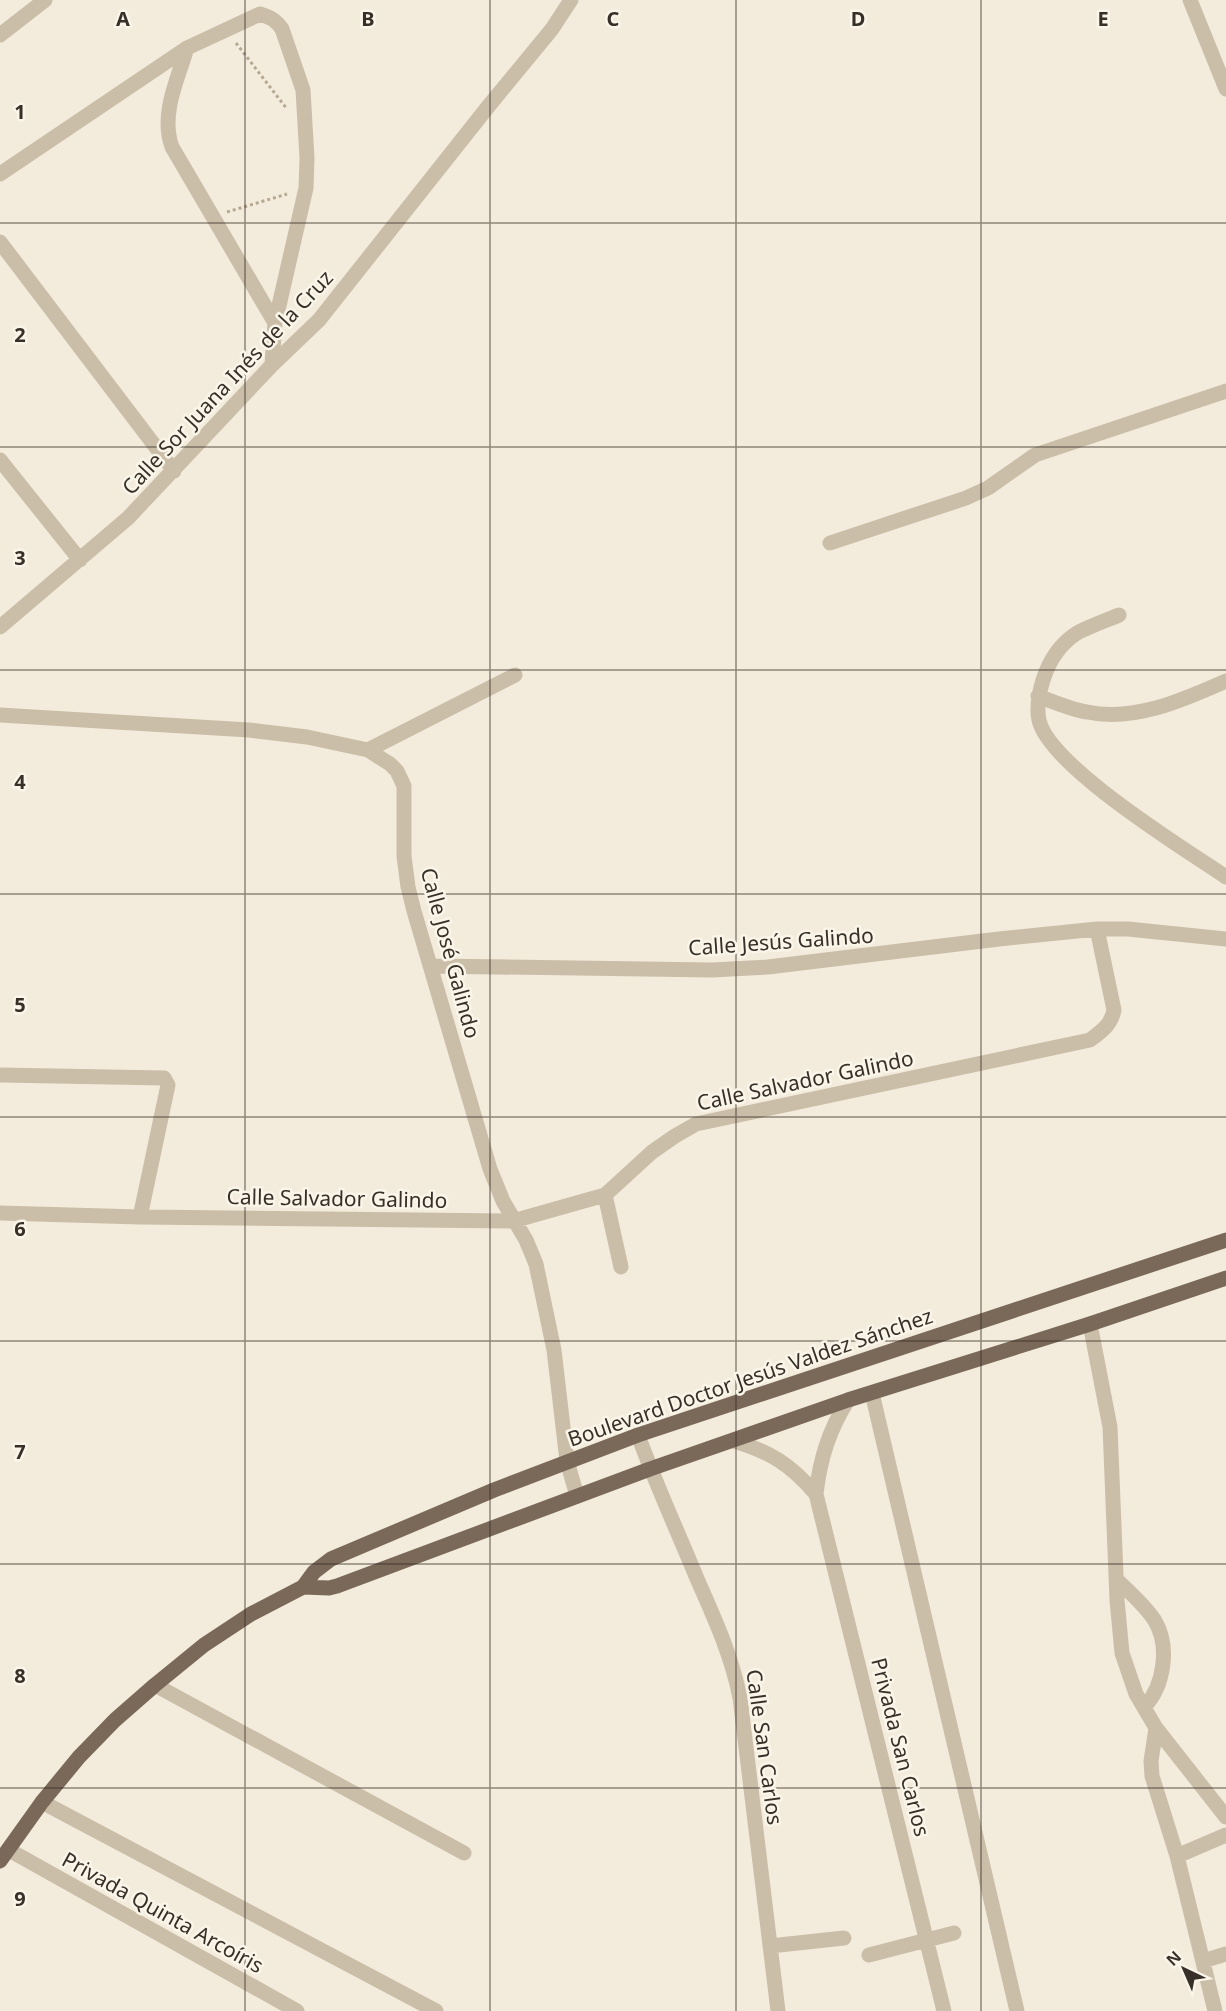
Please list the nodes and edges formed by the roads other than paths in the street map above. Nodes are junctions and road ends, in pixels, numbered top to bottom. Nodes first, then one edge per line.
1 (45, 0) edge
2 (570, 0) edge
3 (1190, 0) edge
4 (0, 35) edge
5 (187, 48) junction
6 (1226, 89) edge
7 (0, 174) edge
8 (0, 242) edge
9 (275, 324) junction
10 (272, 365) junction
11 (1226, 391) edge
12 (0, 460) edge
13 (174, 471) junction
14 (830, 543) dead end
15 (80, 560) junction
16 (1119, 615) dead end
17 (0, 627) edge
18 (515, 675) dead end
19 (1226, 681) edge
20 (1038, 696) junction
21 (0, 715) edge
22 (368, 750) junction
23 (1226, 877) edge
24 (1097, 930) junction
25 (1226, 939) edge
26 (431, 966) junction
27 (0, 1075) edge
28 (604, 1195) junction
29 (0, 1213) edge
30 (140, 1217) junction
31 (513, 1221) junction
32 (1226, 1240) edge
33 (621, 1267) dead end
34 (1226, 1278) edge
35 (1090, 1324) junction
36 (872, 1393) junction
37 (848, 1400) junction
38 (638, 1435) junction
39 (734, 1441) junction
40 (567, 1461) junction
41 (650, 1469) junction
42 (816, 1494) junction
43 (577, 1496) junction
44 (1116, 1579) junction
45 (303, 1587) junction
46 (154, 1685) junction
47 (1144, 1706) junction
48 (1156, 1728) junction
49 (42, 1802) junction
50 (1226, 1817) edge
51 (1226, 1835) edge
52 (464, 1853) dead end
53 (4, 1856) edge
54 (1177, 1856) junction
55 (954, 1933) dead end
56 (844, 1938) dead end
57 (928, 1941) junction
58 (770, 1946) junction
59 (1226, 1954) edge
60 (869, 1955) dead end
61 (1203, 1961) junction
62 (297, 2011) edge
63 (436, 2011) edge
64 (778, 2011) edge
65 (944, 2011) edge
66 (1017, 2011) edge
67 (1215, 2011) edge

1 - 4 street
2 - 10 street, Calle Sor Juana Inés de la Cruz
3 - 6 street
5 - 7 street
5 - 9 street
5 - 9 street
8 - 13 street
9 - 10 street
10 - 13 street, Calle Sor Juana Inés de la Cruz
11 - 14 street
12 - 15 street
13 - 15 street, Calle Sor Juana Inés de la Cruz
15 - 17 street, Calle Sor Juana Inés de la Cruz
16 - 20 street
18 - 22 street
19 - 20 street
20 - 23 street
21 - 22 street, Calle José Galindo
22 - 26 street, Calle José Galindo
24 - 25 street, Calle Jesús Galindo
24 - 26 street, Calle Jesús Galindo
24 - 28 street, Calle Salvador Galindo
26 - 31 street, Calle José Galindo
27 - 30 street
28 - 31 street, Calle Salvador Galindo
28 - 33 street
29 - 30 street, Calle Salvador Galindo
30 - 31 street, Calle Salvador Galindo
31 - 40 street, Calle José Galindo
32 - 38 main road, Boulevard Doctor Jesús Valdez Sánchez
34 - 35 main road, Boulevard Doctor Jesús Valdez Sánchez
35 - 36 main road, Boulevard Doctor Jesús Valdez Sánchez
35 - 44 street
36 - 37 main road, Boulevard Doctor Jesús Valdez Sánchez
36 - 66 street
37 - 39 main road, Boulevard Doctor Jesús Valdez Sánchez
37 - 42 street, Privada San Carlos
38 - 40 main road, Boulevard Doctor Jesús Valdez Sánchez
38 - 41 street, Calle San Carlos
39 - 41 main road, Boulevard Doctor Jesús Valdez Sánchez
39 - 42 street, Privada San Carlos
40 - 43 street, Calle José Galindo
40 - 45 main road, Boulevard Doctor Jesús Valdez Sánchez
41 - 43 main road, Boulevard Doctor Jesús Valdez Sánchez
41 - 58 street, Calle San Carlos
42 - 57 street, Privada San Carlos
43 - 45 main road, Boulevard Doctor Jesús Valdez Sánchez
44 - 47 street
44 - 47 street
45 - 46 main road, Boulevard Doctor Jesús Valdez Sánchez
46 - 49 main road, Boulevard Doctor Jesús Valdez Sánchez
46 - 52 street
47 - 48 street
48 - 50 street
48 - 54 street
49 - 53 main road, Boulevard Doctor Jesús Valdez Sánchez
49 - 63 street
51 - 54 street
53 - 62 street, Privada Quinta Arcoíris
54 - 61 street
55 - 57 street
56 - 58 street
57 - 60 street
57 - 65 street, Privada San Carlos
58 - 64 street, Calle San Carlos
59 - 61 street
61 - 67 street

